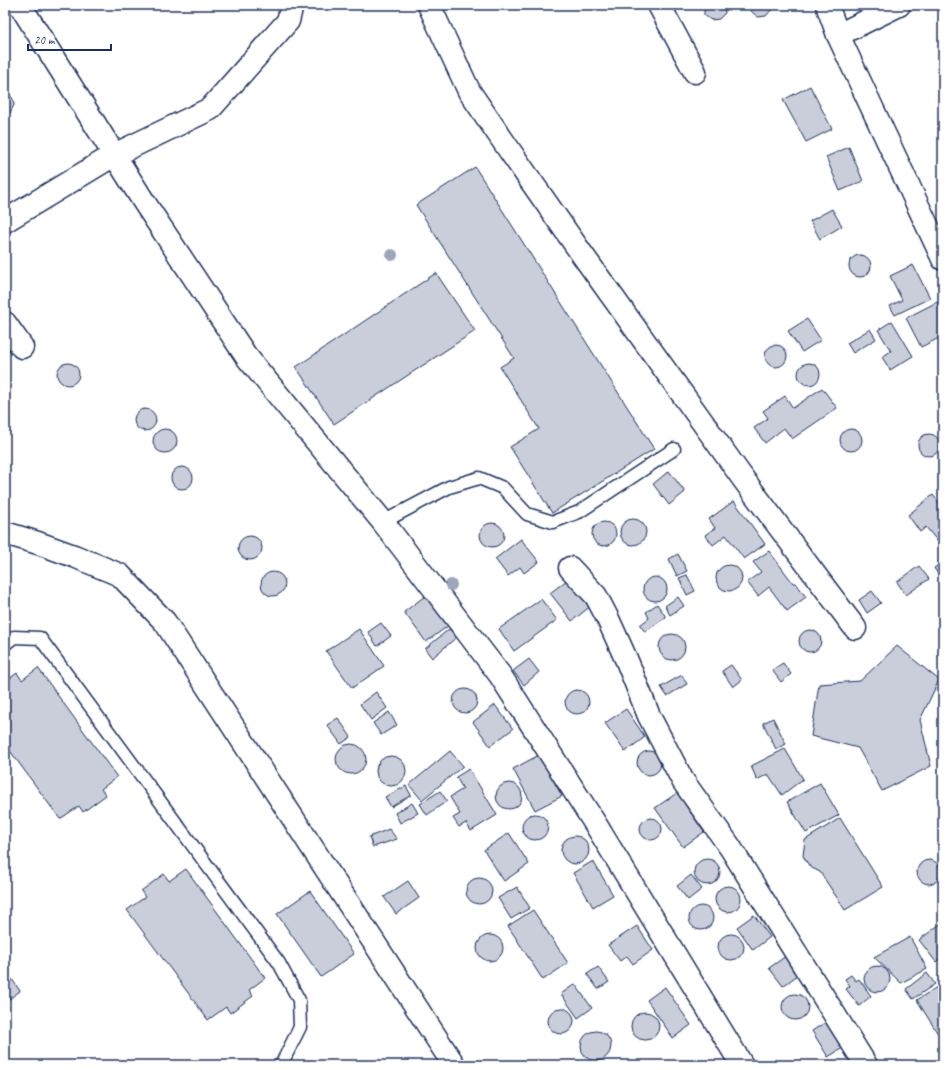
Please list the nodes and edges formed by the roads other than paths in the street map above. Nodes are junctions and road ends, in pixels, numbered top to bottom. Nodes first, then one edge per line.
1 (20, 5) edge
2 (292, 5) edge
3 (429, 5) edge
4 (659, 5) edge
5 (827, 5) edge
6 (899, 5) edge
7 (838, 35) junction
8 (695, 72) dead end
9 (114, 155) junction
10 (5, 221) edge
11 (943, 259) edge
12 (5, 323) edge
13 (22, 347) dead end
14 (674, 449) dead end
15 (382, 522) junction
16 (5, 533) edge
17 (570, 568) dead end
18 (856, 628) dead end
19 (5, 644) edge
20 (282, 1065) edge
21 (454, 1065) edge
22 (742, 1065) edge
23 (866, 1065) edge

1 - 9 street
2 - 9 street
3 - 18 street
4 - 8 street
5 - 7 street
6 - 7 street
7 - 11 street
9 - 10 street
9 - 15 street
12 - 13 street
14 - 15 lane
15 - 22 street
16 - 21 street
17 - 23 street
19 - 20 lane

